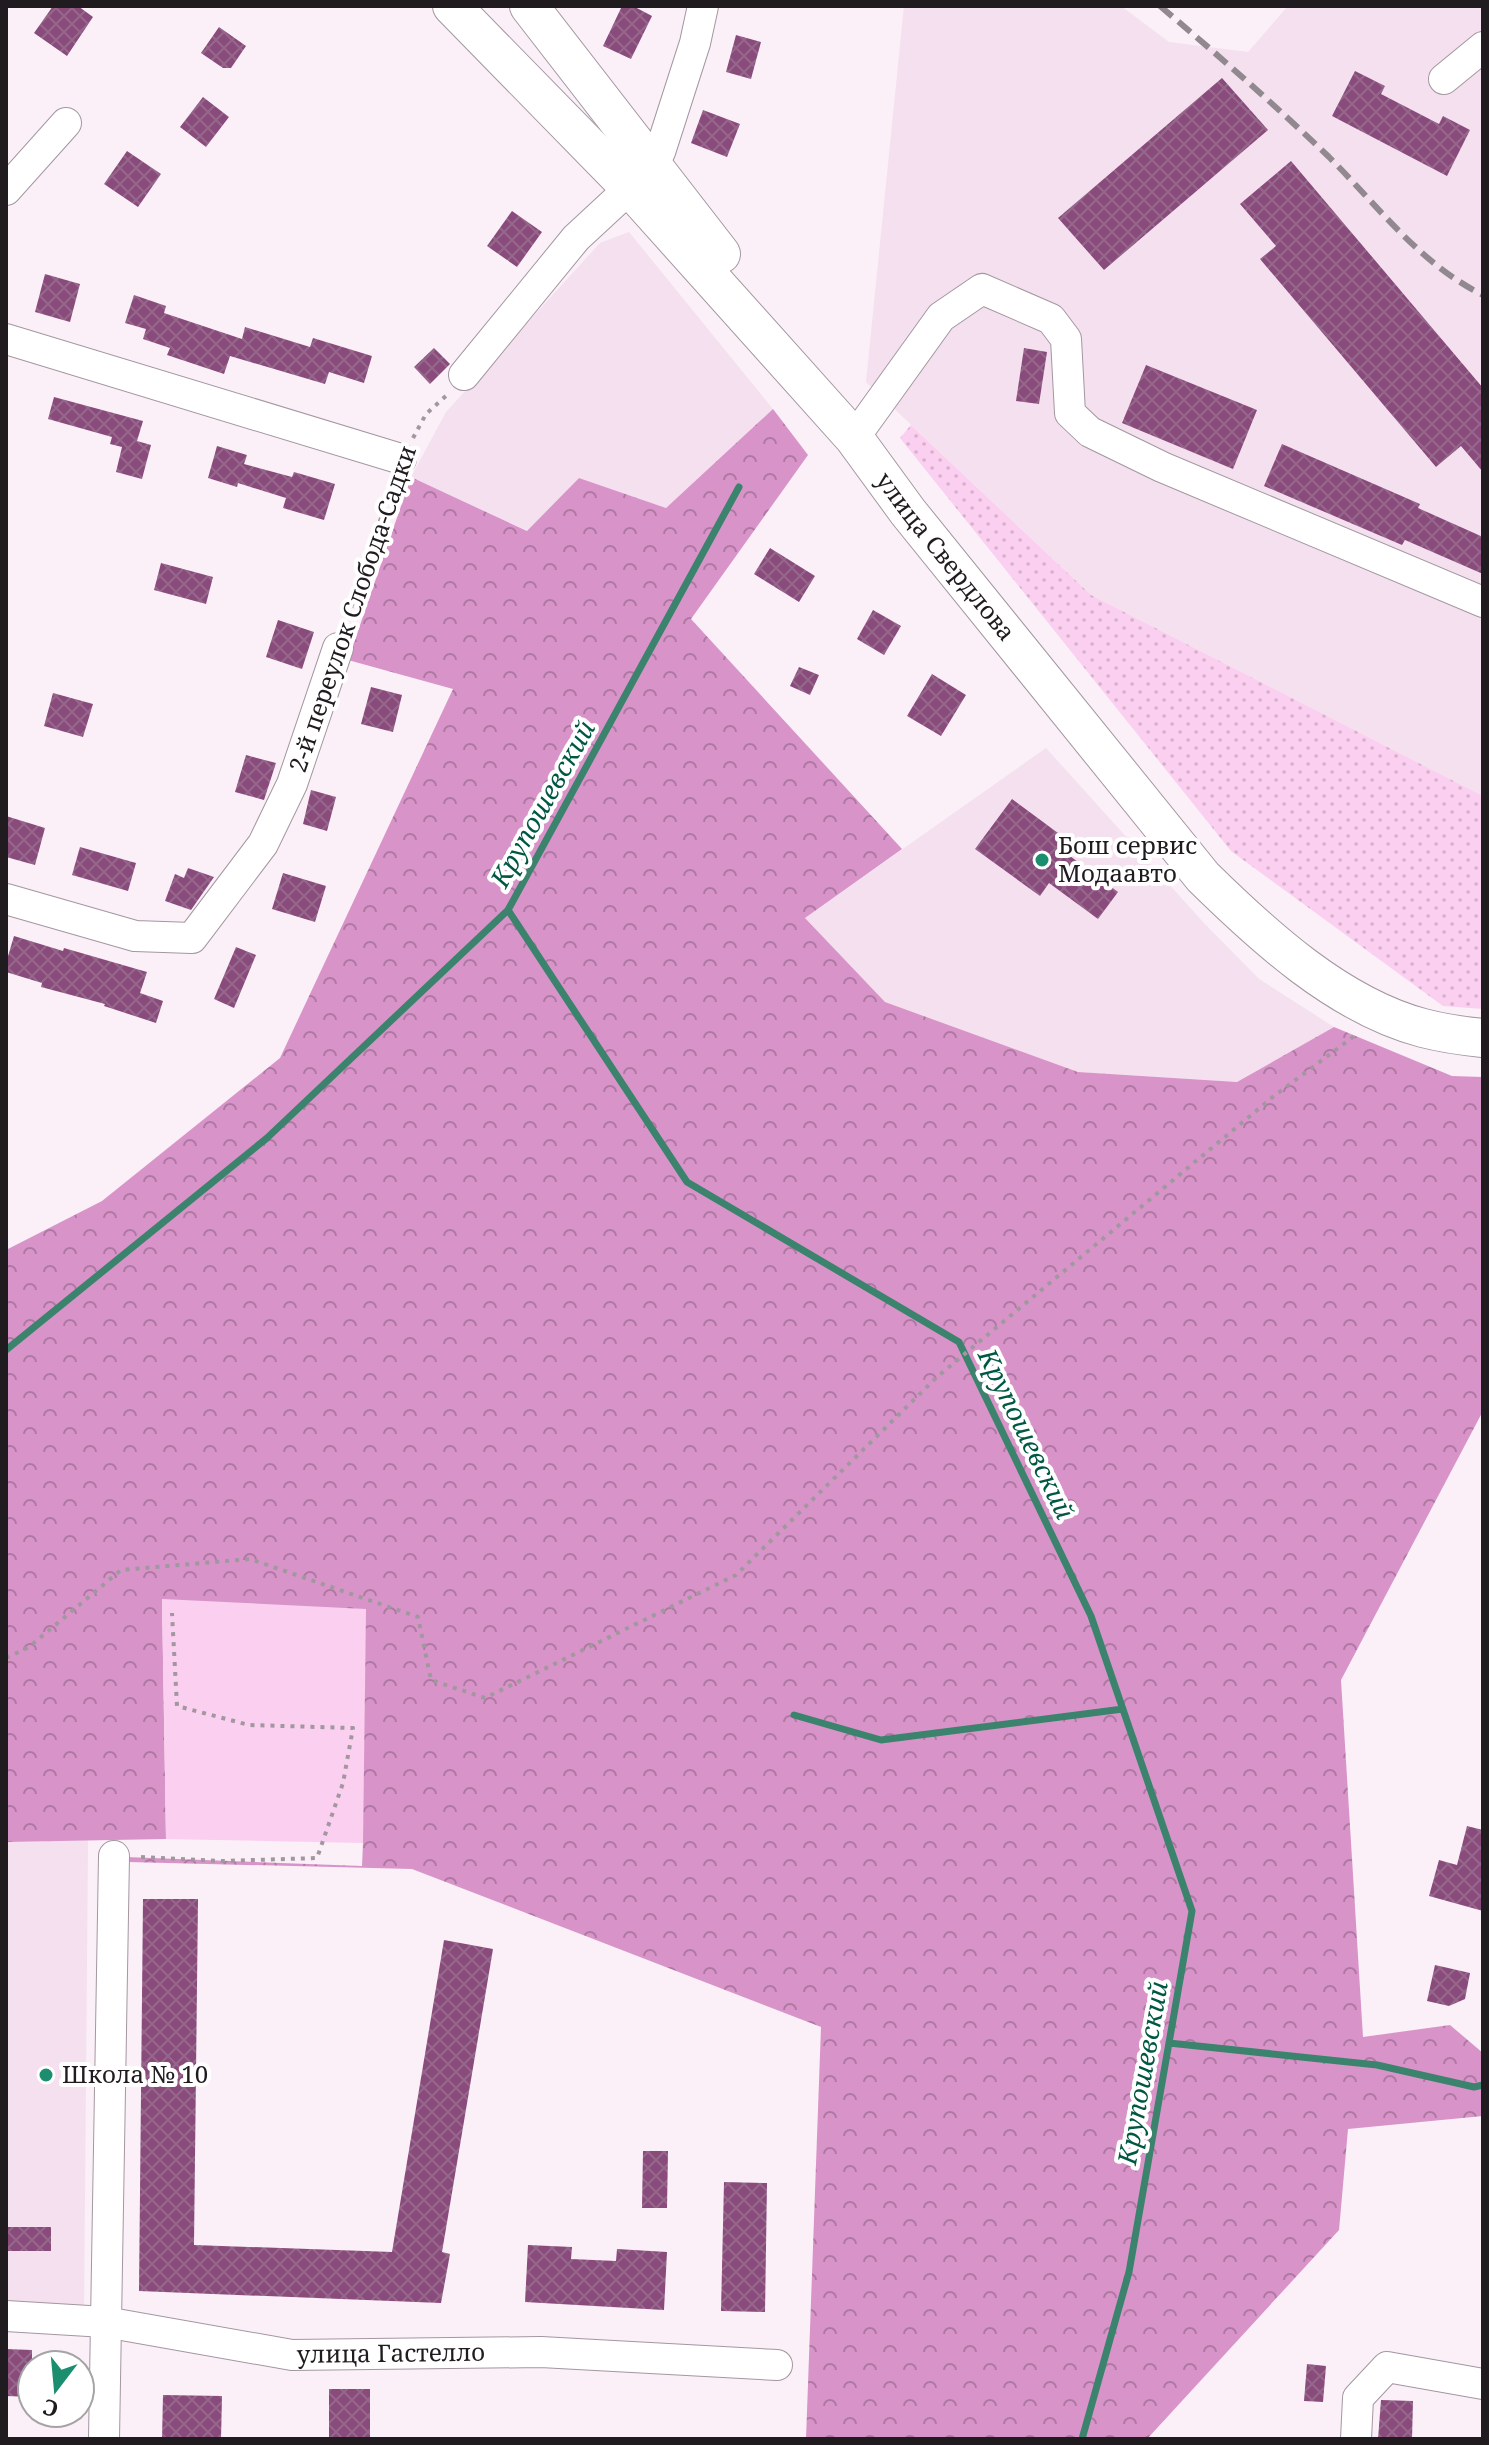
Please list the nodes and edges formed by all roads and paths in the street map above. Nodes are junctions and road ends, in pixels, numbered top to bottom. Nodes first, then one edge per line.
1 (452, 6) edge
2 (529, 6) edge
3 (703, 6) edge
4 (1483, 47) edge
5 (1444, 79) dead end
6 (66, 123) dead end
7 (639, 175) junction
8 (6, 190) edge
9 (6, 339) edge
10 (464, 375) joint
11 (854, 438) junction
12 (401, 459) junction
13 (1483, 602) edge
14 (338, 648) joint
15 (6, 899) edge
16 (1384, 1014) junction
17 (1483, 1038) edge
18 (172, 1613) dead end
19 (6, 1658) edge
20 (114, 1856) joint
21 (6, 2316) edge
22 (105, 2322) junction
23 (777, 2365) dead end
24 (1483, 2384) edge
25 (104, 2439) edge
26 (1356, 2439) edge

1 - 7 main road
2 - 7 main road
3 - 7 street
4 - 5 street
6 - 8 street
7 - 10 street
7 - 11 main road, улица Свердлова
9 - 12 street
10 - 12 path, 2-й переулок Слобода-Садки
11 - 13 street
11 - 16 main road, улица Свердлова
12 - 14 path, 2-й переулок Слобода-Садки
14 - 15 street, 2-й переулок Слобода-Садки
16 - 17 main road, улица Свердлова
16 - 19 path
18 - 20 path
20 - 22 street
21 - 22 street, улица Гастелло
22 - 23 street, улица Гастелло
22 - 25 street
24 - 26 street

